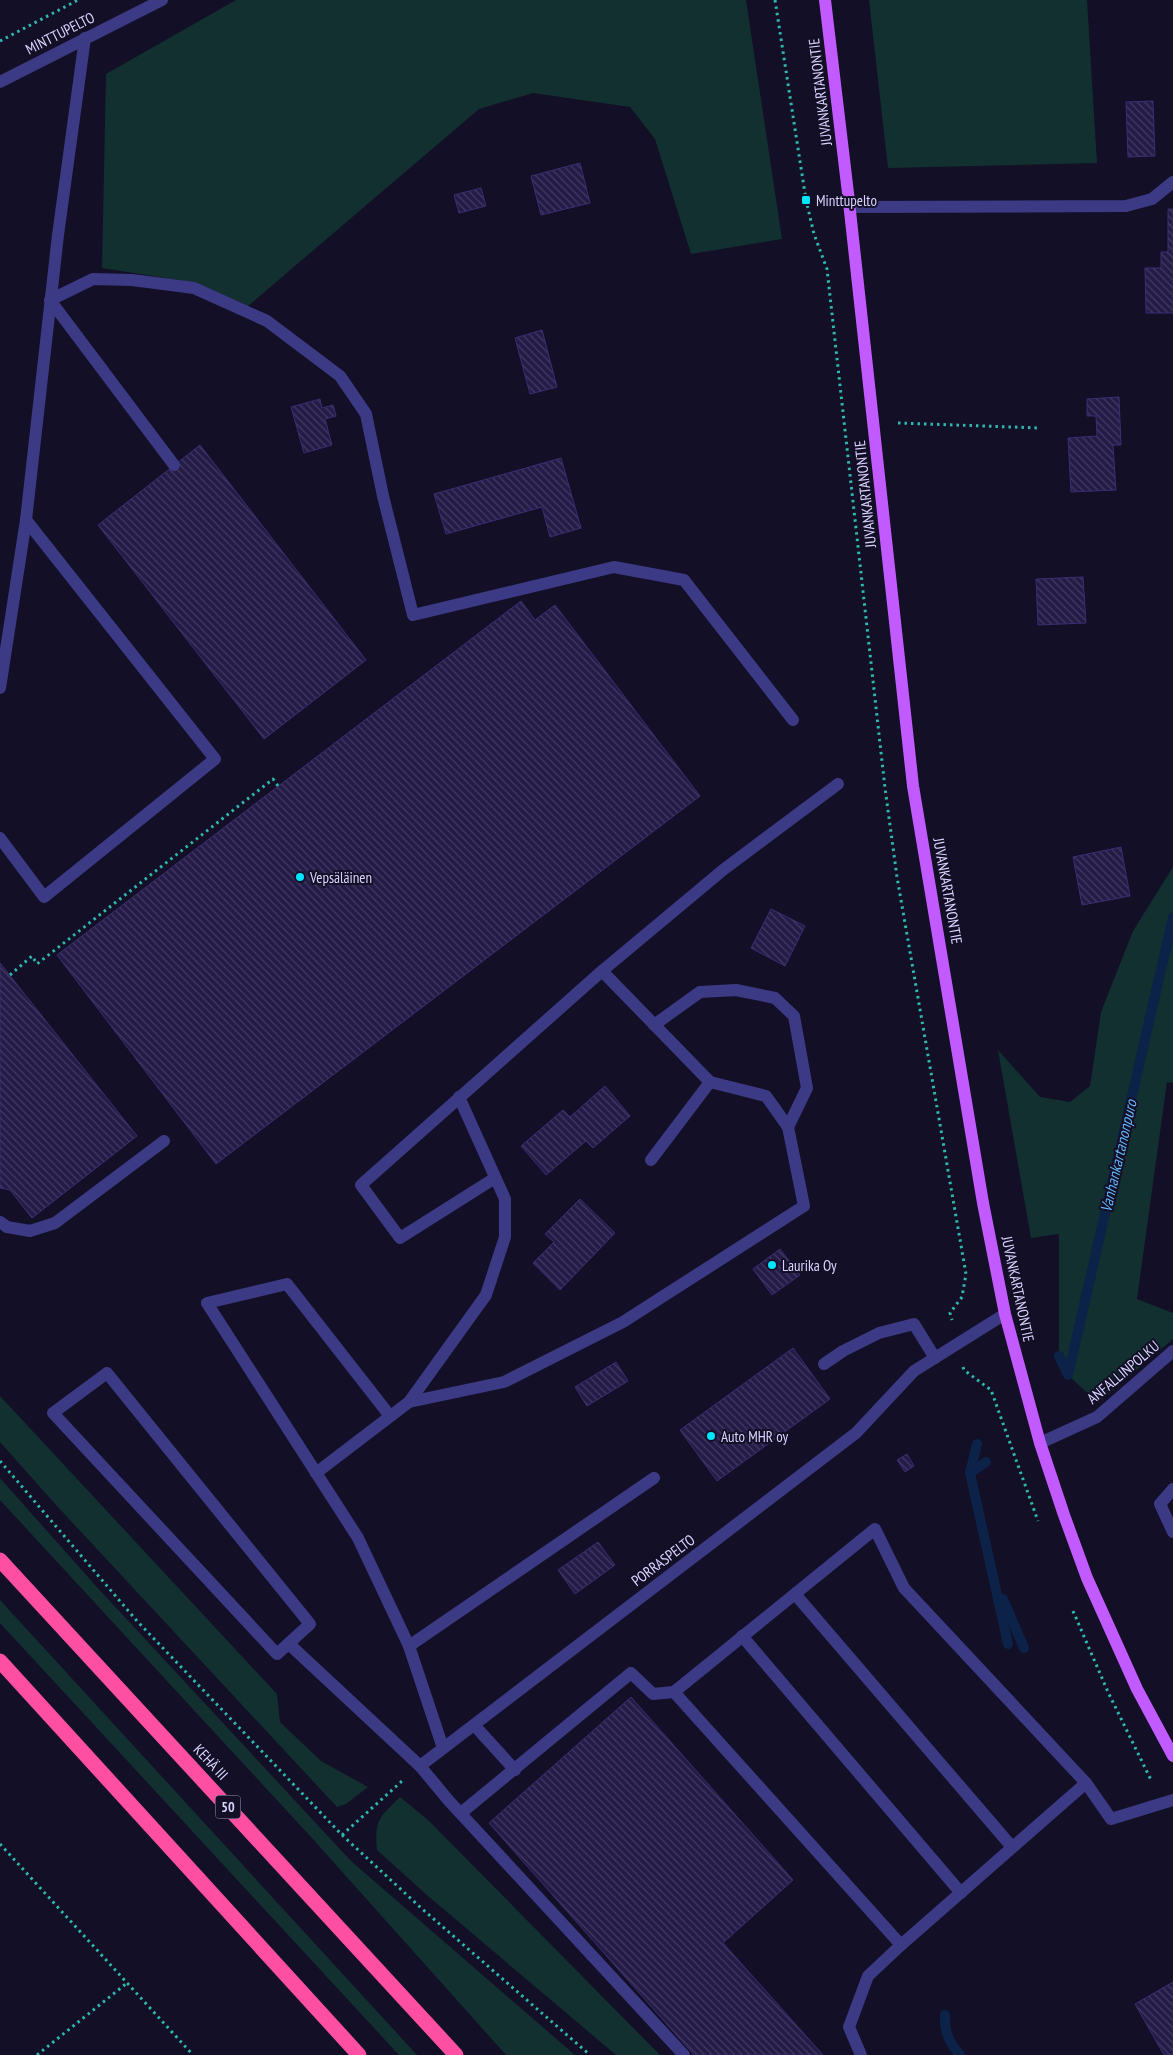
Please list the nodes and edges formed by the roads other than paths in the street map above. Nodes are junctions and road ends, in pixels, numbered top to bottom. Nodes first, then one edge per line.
1 (162, 0) edge
2 (825, 0) edge
3 (85, 38) junction
4 (0, 82) edge
5 (1173, 182) edge
6 (850, 207) junction
7 (50, 300) junction
8 (174, 465) dead end
9 (26, 520) junction
10 (0, 688) edge
11 (793, 720) dead end
12 (838, 784) dead end
13 (0, 838) edge
14 (602, 971) junction
15 (654, 1025) junction
16 (710, 1082) junction
17 (459, 1097) junction
18 (788, 1127) junction
19 (164, 1141) dead end
20 (651, 1160) dead end
21 (495, 1178) junction
22 (0, 1222) edge
23 (1005, 1314) junction
24 (1173, 1351) edge
25 (935, 1358) junction
26 (824, 1364) dead end
27 (409, 1402) junction
28 (390, 1416) junction
29 (1040, 1443) junction
30 (316, 1473) junction
31 (654, 1478) dead end
32 (1173, 1490) edge
33 (1173, 1532) edge
34 (0, 1560) edge
35 (795, 1594) junction
36 (742, 1636) junction
37 (288, 1644) junction
38 (409, 1646) junction
39 (0, 1661) edge
40 (674, 1692) junction
41 (474, 1725) junction
42 (443, 1748) junction
43 (1173, 1756) edge
44 (420, 1766) junction
45 (515, 1770) junction
46 (1086, 1783) junction
47 (1173, 1800) edge
48 (461, 1813) junction
49 (1012, 1848) junction
50 (961, 1893) junction
51 (900, 1945) junction
52 (359, 2055) edge
53 (456, 2055) edge
54 (684, 2055) edge
55 (861, 2055) edge

1 - 3 street, MINTTUPELTO
2 - 6 main road, JUVANKARTANONTIE
3 - 4 street, MINTTUPELTO
3 - 7 street
5 - 6 street
6 - 23 main road, JUVANKARTANONTIE
7 - 8 street
7 - 9 street
7 - 11 street
9 - 10 street
9 - 13 street
12 - 14 street
14 - 15 street
14 - 17 street
15 - 16 street
15 - 18 street
16 - 18 street
16 - 20 street
17 - 21 street
17 - 21 street
18 - 27 street
19 - 22 street
21 - 27 street
23 - 25 street, PORRASPELTO
23 - 29 main road, JUVANKARTANONTIE
24 - 29 street, ANFALLINPOLKU
25 - 26 street
25 - 41 street, PORRASPELTO
27 - 28 street
28 - 30 street
28 - 30 street
29 - 43 main road, JUVANKARTANONTIE
30 - 38 street
31 - 38 street
32 - 33 street
34 - 53 highway, KEHÄ III / 50
35 - 36 street
35 - 46 street
35 - 49 street
36 - 40 street
36 - 50 street
37 - 37 street
37 - 44 street
38 - 42 street
39 - 52 highway
40 - 45 street
40 - 51 street
41 - 42 street, PORRASPELTO
41 - 45 street
42 - 44 street, PORRASPELTO
44 - 48 street
45 - 48 street
46 - 47 street
46 - 49 street
48 - 54 street
49 - 50 street
50 - 51 street
51 - 55 street

